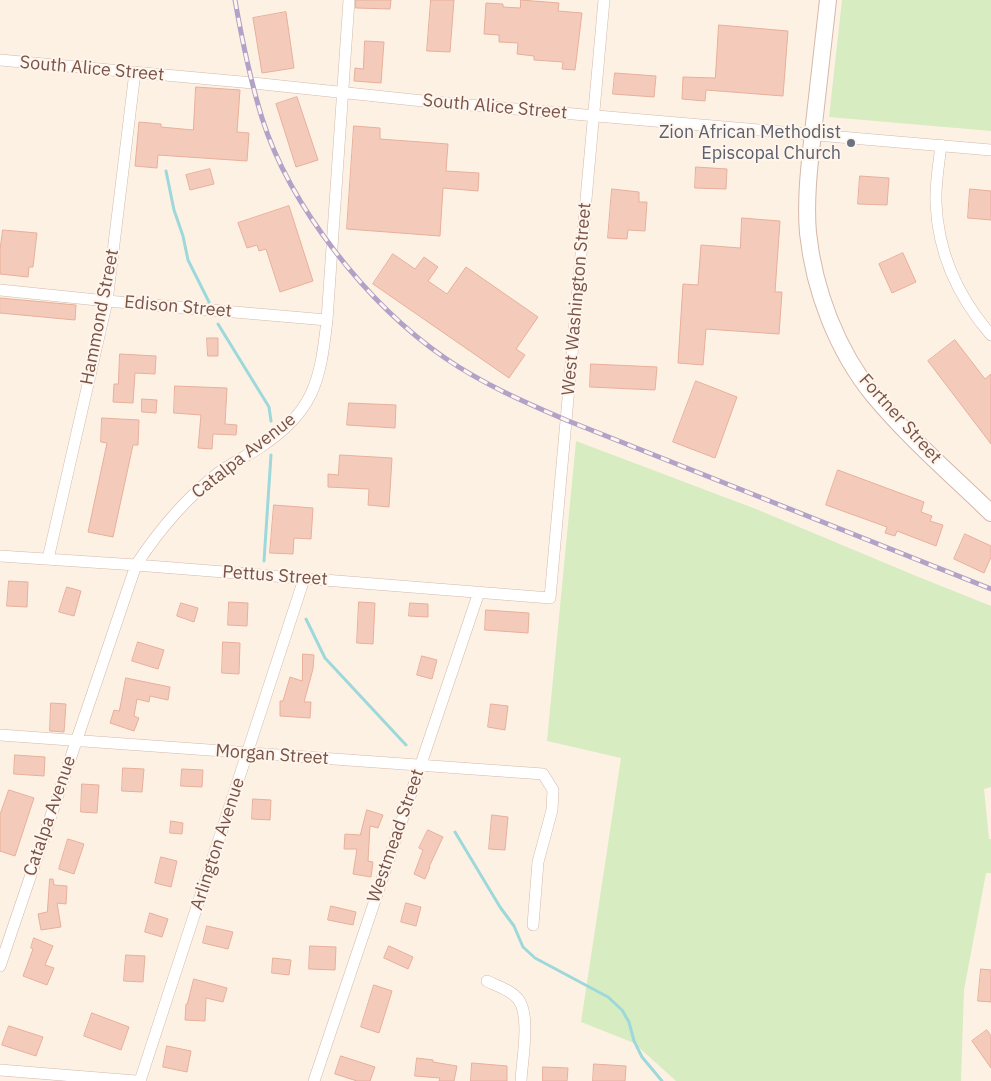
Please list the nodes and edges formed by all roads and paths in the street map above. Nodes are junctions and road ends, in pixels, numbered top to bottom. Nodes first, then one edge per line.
1 (349, 0) edge
2 (604, 0) edge
3 (828, 0) edge
4 (0, 60) edge
5 (135, 72) junction
6 (342, 92) junction
7 (594, 116) junction
8 (813, 134) junction
9 (941, 145) junction
10 (991, 150) edge
11 (0, 290) edge
12 (107, 301) junction
13 (326, 320) junction
14 (991, 335) edge
15 (991, 513) edge
16 (0, 556) edge
17 (48, 559) junction
18 (136, 564) junction
19 (304, 579) junction
20 (479, 592) junction
21 (550, 598) joint
22 (0, 735) edge
23 (76, 741) junction
24 (248, 753) junction
25 (420, 766) junction
26 (533, 925) dead end
27 (0, 966) edge
28 (487, 981) dead end
29 (0, 1070) edge
30 (136, 1081) edge
31 (140, 1081) edge
32 (314, 1081) edge
33 (521, 1081) edge

1 - 6 street, Catalpa Avenue
2 - 7 street, West Washington Street
3 - 8 street, Fortner Street
4 - 5 street, South Alice Street
5 - 6 street, South Alice Street
5 - 12 street, Hammond Street
6 - 7 street, South Alice Street
6 - 13 street, Catalpa Avenue
7 - 8 street, South Alice Street
7 - 21 street, West Washington Street
8 - 9 street, South Alice Street
8 - 15 street, Fortner Street
9 - 10 street, South Alice Street
9 - 14 street
11 - 12 street, Edison Street
12 - 13 street, Edison Street
12 - 17 street, Hammond Street
13 - 18 street, Catalpa Avenue
16 - 17 street, Pettus Street
17 - 18 street, Pettus Street
18 - 19 street, Pettus Street
18 - 23 street, Catalpa Avenue
19 - 20 street, Pettus Street
19 - 24 street, Arlington Avenue
20 - 21 street, Pettus Street
20 - 25 street, Westmead Street
22 - 23 street, Morgan Street
23 - 24 street, Morgan Street
23 - 27 street, Catalpa Avenue
24 - 25 street, Morgan Street
24 - 31 street, Arlington Avenue
25 - 26 street, Morgan Street
25 - 32 street, Westmead Street
28 - 33 street
29 - 30 street

